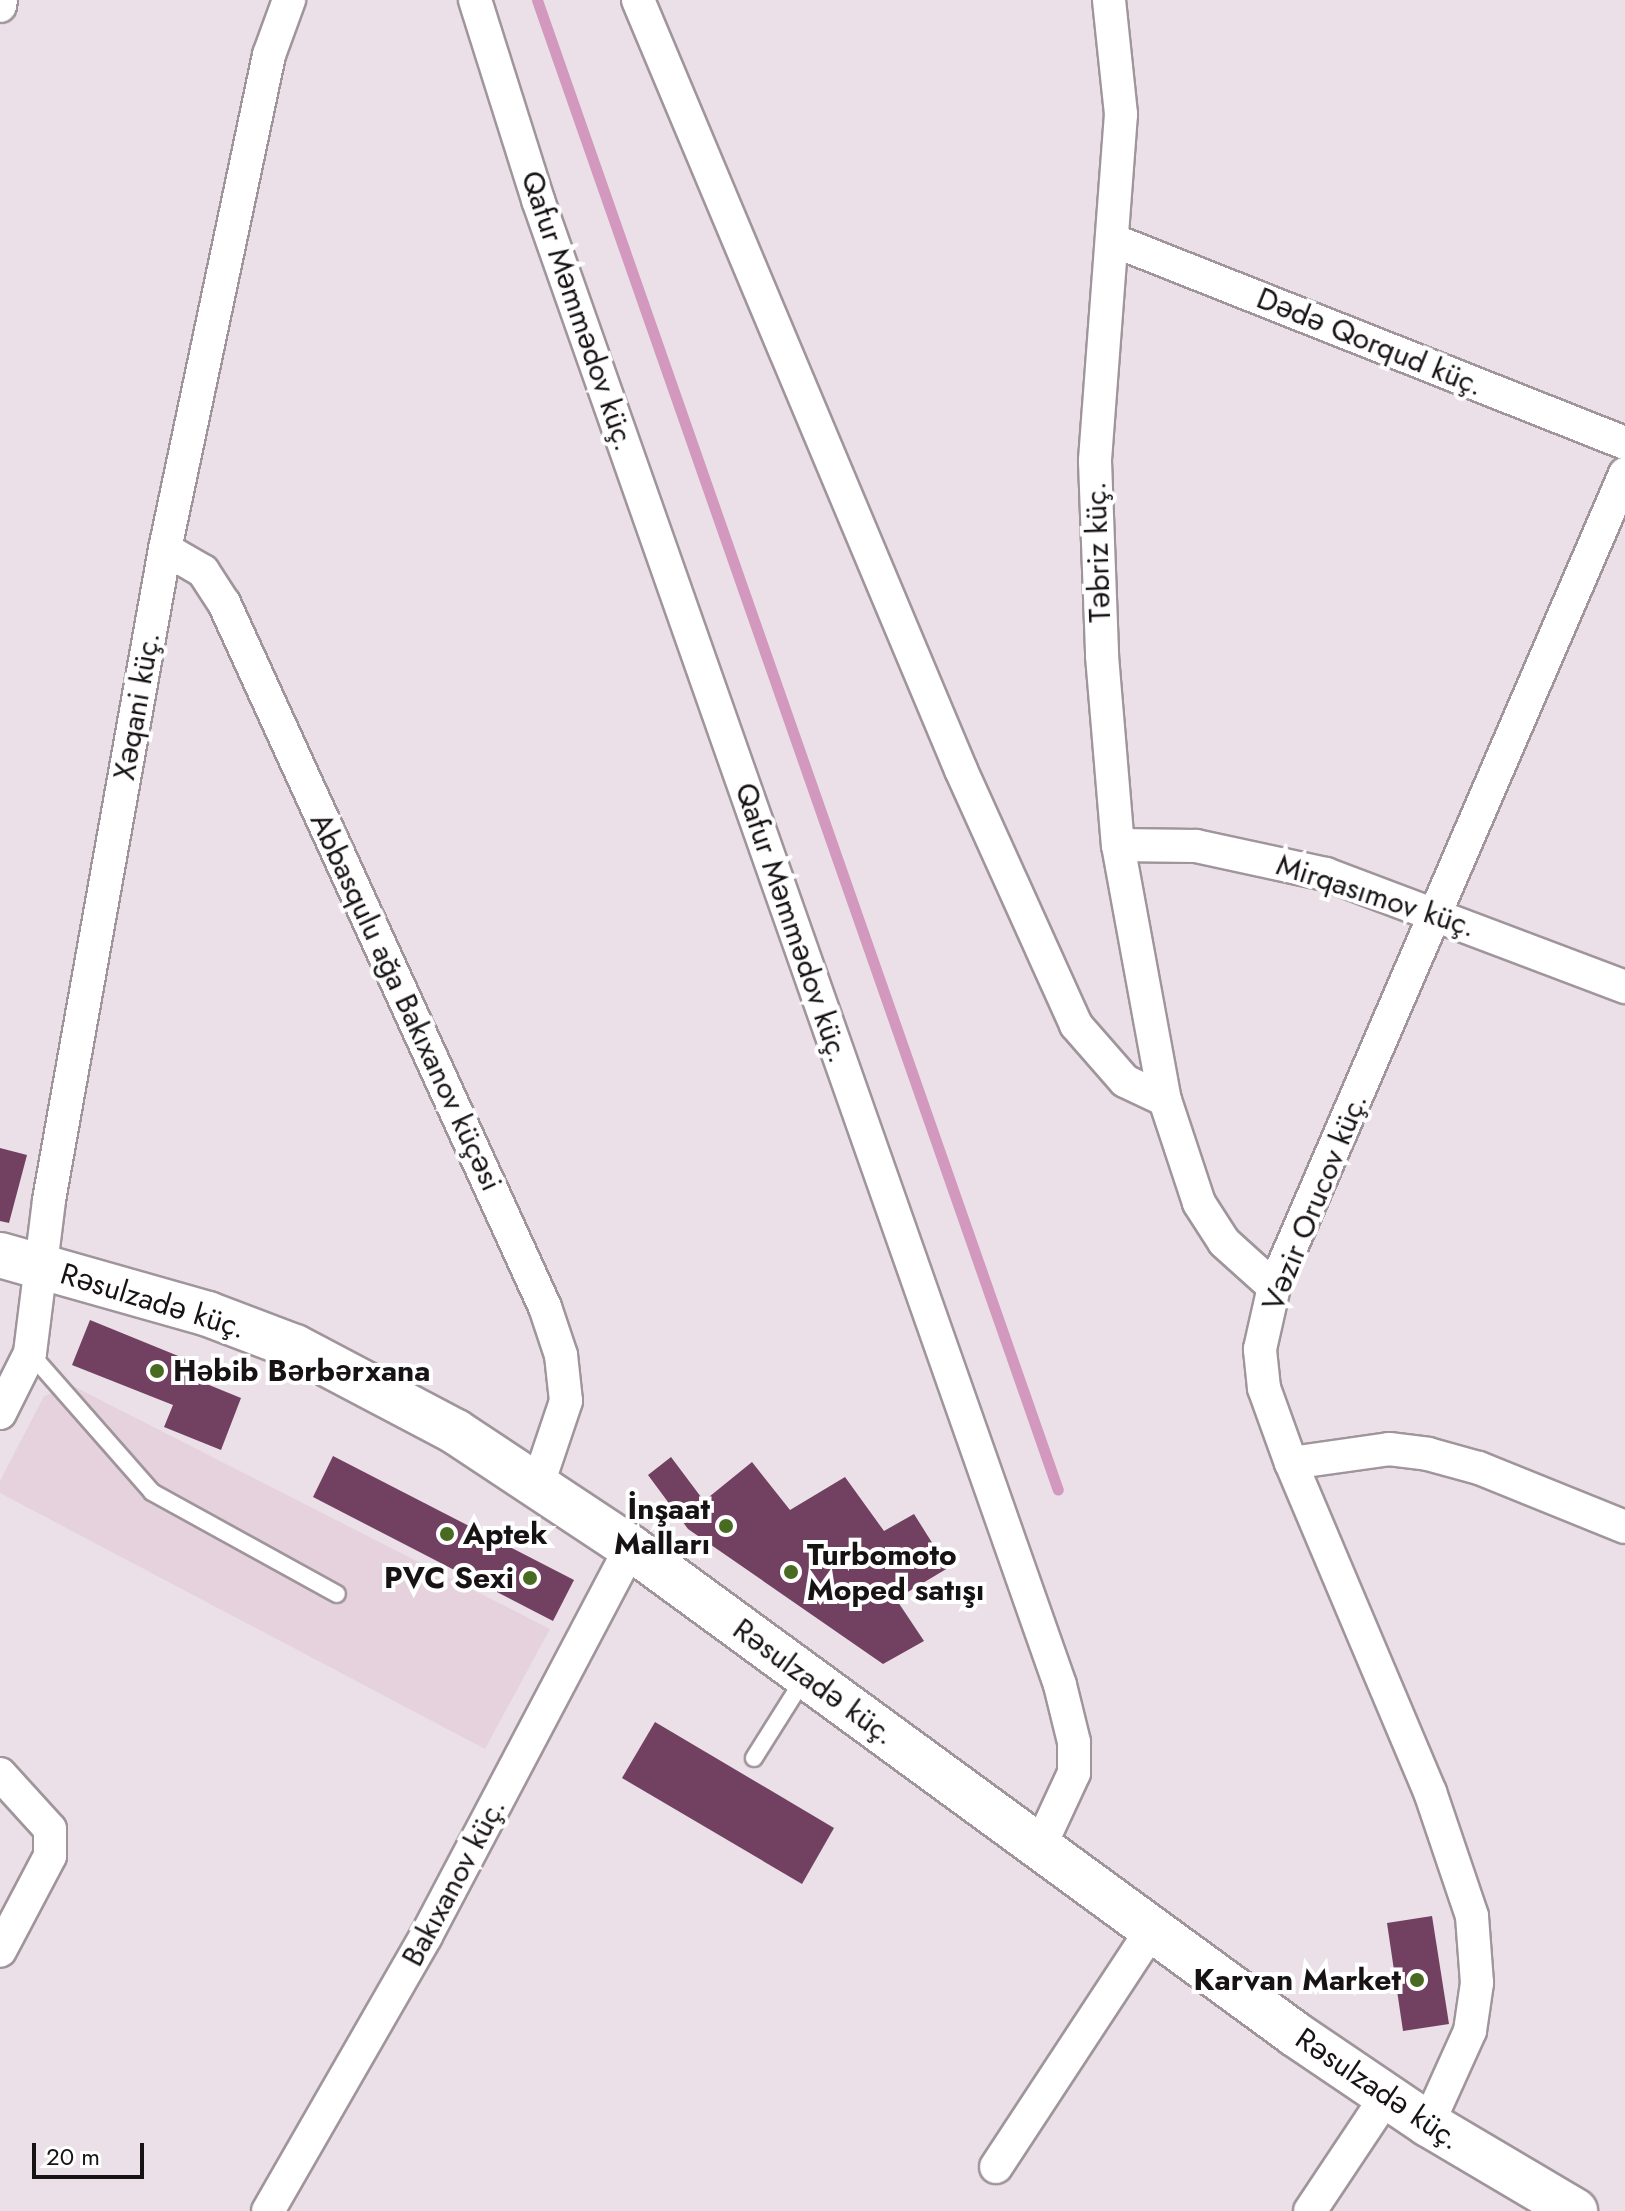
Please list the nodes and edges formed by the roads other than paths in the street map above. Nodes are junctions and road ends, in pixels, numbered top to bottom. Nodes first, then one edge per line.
1 (1, 0) edge
2 (289, 0) edge
3 (475, 0) edge
4 (638, 0) edge
5 (1109, 0) edge
6 (0, 6) edge
7 (1115, 241) junction
8 (1625, 443) edge
9 (1625, 474) edge
10 (165, 549) junction
11 (1118, 845) junction
12 (1439, 913) junction
13 (1625, 987) edge
14 (1165, 1100) junction
15 (0, 1255) edge
16 (44, 1267) junction
17 (1274, 1287) junction
18 (30, 1353) junction
19 (0, 1413) edge
20 (1291, 1463) junction
21 (538, 1484) junction
22 (1625, 1527) edge
23 (631, 1548) junction
24 (337, 1594) dead end
25 (806, 1676) junction
26 (754, 1758) dead end
27 (0, 1774) edge
28 (1041, 1844) junction
29 (1153, 1928) junction
30 (0, 1951) edge
31 (1386, 2097) junction
32 (1428, 2124) junction
33 (996, 2167) dead end
34 (268, 2211) edge
35 (1310, 2211) edge
36 (1575, 2211) edge

1 - 6 street
2 - 10 street, Xəqani küç.
3 - 28 street, Qafur Məmmədov küç.
4 - 14 street
5 - 7 street, Təbriz küç.
7 - 8 street, Dədə Qorqud küç.
7 - 11 street, Təbriz küç.
9 - 12 street, Vəzir Orucov küç.
10 - 16 street, Xəqani küç.
10 - 21 street, Abbasqulu ağa Bakıxanov küçəsi
11 - 12 street, Mirqasımov küç.
11 - 14 street, Təbriz küç.
12 - 13 street, Mirqasımov küç.
12 - 17 street, Vəzir Orucov küç.
14 - 17 street, Təbriz küç.
15 - 16 main road, Rəsulzadə küç.
16 - 18 street, Xəqani küç.
16 - 21 main road, Rəsulzadə küç.
17 - 20 street, Vəzir Orucov küç.
18 - 19 street, Xəqani küç.
18 - 24 lane
20 - 22 street
20 - 32 street, Vəzir Orucov küç.
21 - 23 main road, Rəsulzadə küç.
23 - 25 main road, Rəsulzadə küç.
23 - 34 street, Bakıxanov küç.
25 - 26 lane
25 - 28 main road, Rəsulzadə küç.
27 - 30 street
28 - 29 main road, Rəsulzadə küç.
29 - 31 main road, Rəsulzadə küç.
29 - 33 street
31 - 32 main road, Rəsulzadə küç.
31 - 35 street
32 - 36 main road, Rəsulzadə küç.

